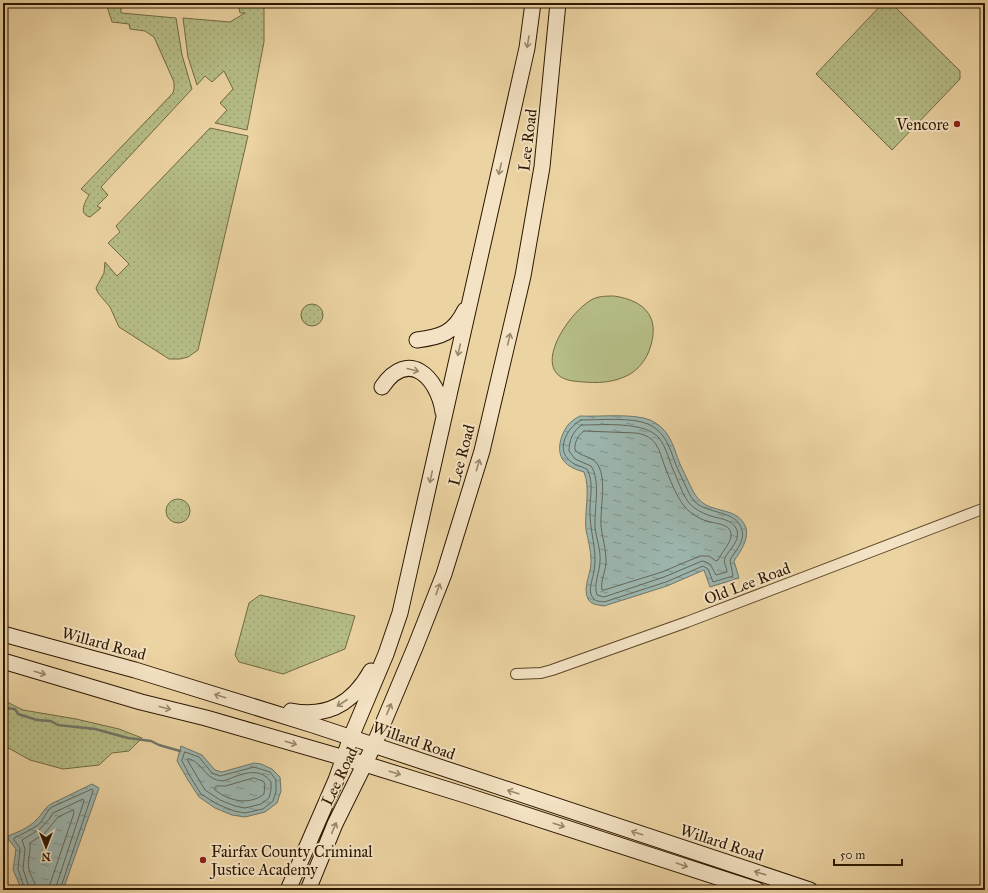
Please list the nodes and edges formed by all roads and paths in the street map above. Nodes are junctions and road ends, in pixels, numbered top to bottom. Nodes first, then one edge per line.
1 (533, 3) edge
2 (558, 3) edge
3 (471, 298) junction
4 (417, 340) dead end
5 (382, 387) dead end
6 (444, 418) junction
7 (985, 508) edge
8 (400, 612) junction
9 (3, 634) edge
10 (3, 661) edge
11 (516, 674) dead end
12 (238, 701) junction
13 (351, 737) junction
14 (374, 745) junction
15 (344, 759) junction
16 (365, 764) junction
17 (288, 890) edge
18 (308, 890) edge
19 (757, 890) edge
20 (810, 890) edge

1 -> 3 street, Lee Road
14 -> 2 street, Lee Road
3 - 4 street
3 -> 6 street, Lee Road
5 -> 6 street
6 -> 8 street, Lee Road
7 - 11 street, Old Lee Road
8 -> 12 street
8 - 13 street, Lee Road
12 -> 9 street, Willard Road
10 -> 15 street
12 - 13 street, Willard Road
13 - 14 street, Willard Road
13 - 15 street, Lee Road
14 - 16 street, Lee Road
20 -> 14 street, Willard Road
15 - 16 street
15 - 17 street, Lee Road
18 -> 16 street, Lee Road
16 -> 19 street

